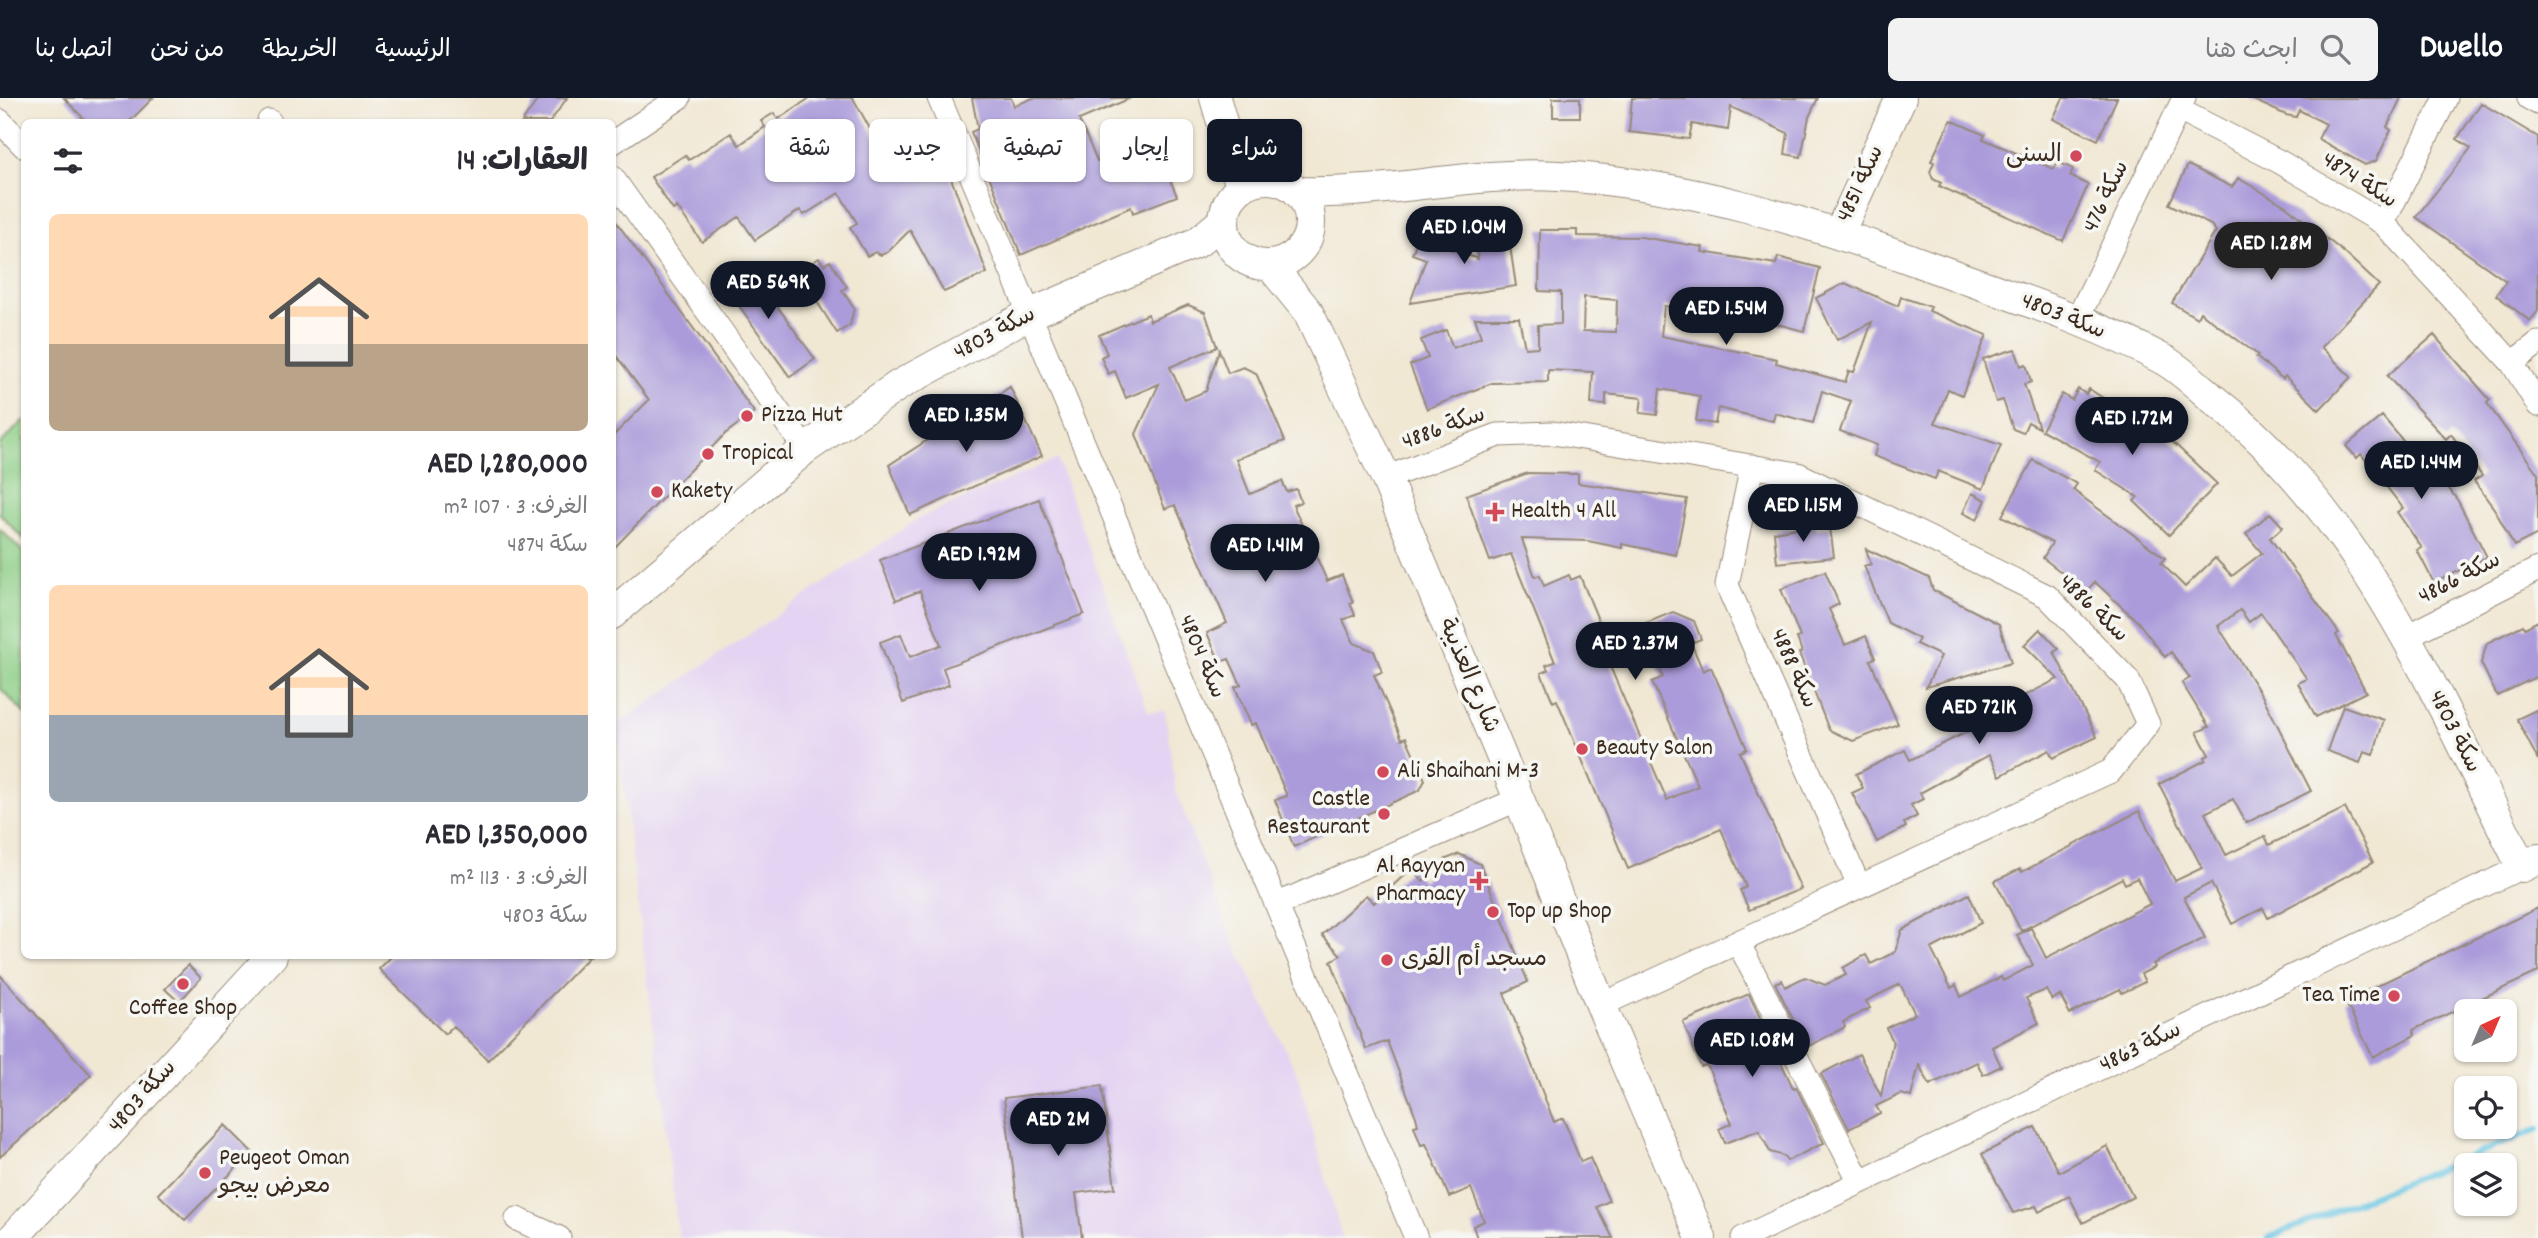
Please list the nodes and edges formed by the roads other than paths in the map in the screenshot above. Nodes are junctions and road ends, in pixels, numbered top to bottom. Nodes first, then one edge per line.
1 (679, 98) edge
2 (939, 98) edge
3 (1215, 98) edge
4 (1901, 98) edge
5 (2445, 98) edge
6 (2529, 98) edge
7 (2538, 103) edge
8 (2182, 104) edge
9 (1223, 119) edge
10 (0, 121) edge
11 (616, 141) edge
12 (21, 143) edge
13 (1240, 182) edge
14 (1251, 182) edge
15 (1282, 182) edge
16 (616, 183) edge
17 (1241, 187) junction
18 (1299, 192) junction
19 (1347, 194) junction
20 (2382, 223) junction
21 (1227, 232) junction
22 (1307, 233) junction
23 (1839, 233) junction
24 (1269, 265) junction
25 (1308, 312) junction
26 (1028, 315) junction
27 (2077, 320) junction
28 (2538, 343) edge
29 (2512, 363) junction
30 (2538, 405) edge
31 (805, 449) junction
32 (1752, 466) junction
33 (1385, 478) junction
34 (2538, 569) edge
35 (616, 611) edge
36 (2407, 636) junction
37 (1520, 799) junction
38 (2530, 863) edge
39 (1859, 886) junction
40 (1278, 904) junction
41 (1738, 942) junction
42 (269, 959) edge
43 (1601, 1005) junction
44 (1860, 1182) junction
45 (517, 1219) dead end
46 (13, 1238) edge
47 (559, 1238) edge
48 (1416, 1238) edge
49 (1701, 1238) edge
50 (1743, 1238) edge

1 - 11 street
2 - 26 street, سكة 4804
3 - 9 street
4 - 23 street, سكة 4851
5 - 20 street
6 - 7 street
8 - 20 street, سكة 4874
8 - 27 street, سكة 476
10 - 12 street
13 - 17 street
14 - 17 street
15 - 18 street
16 - 31 street
17 - 21 street
18 - 19 street, سكة 4803
18 - 22 street
19 - 22 street, سكة 4803
19 - 23 street, سكة 4803
20 - 29 street, سكة 4874
21 - 24 street
21 - 26 street, سكة 4803
22 - 24 street
22 - 25 street, شارع العذيبة
23 - 27 street, سكة 4803
24 - 25 street, شارع العذيبة
25 - 33 street, شارع العذيبة
26 - 31 street, سكة 4803
26 - 40 street, سكة 4804
27 - 36 street, سكة 4803
28 - 29 street
29 - 30 street, سكة 4874
31 - 35 street, سكة 4803
32 - 33 street, سكة 4886
32 - 39 street, سكة 4888
32 - 39 street, سكة 4886
33 - 37 street, شارع العذيبة
34 - 36 street, سكة 4866
36 - 38 street, سكة 4803
37 - 40 street
37 - 43 street, شارع العذيبة
38 - 44 street, سكة 4863
39 - 41 street, سكة 4886
40 - 48 street, سكة 4804
41 - 43 street, سكة 4886
41 - 44 street
42 - 46 street, سكة 4803
43 - 49 street, شارع العذيبة
44 - 50 street, سكة 4863
45 - 47 street

